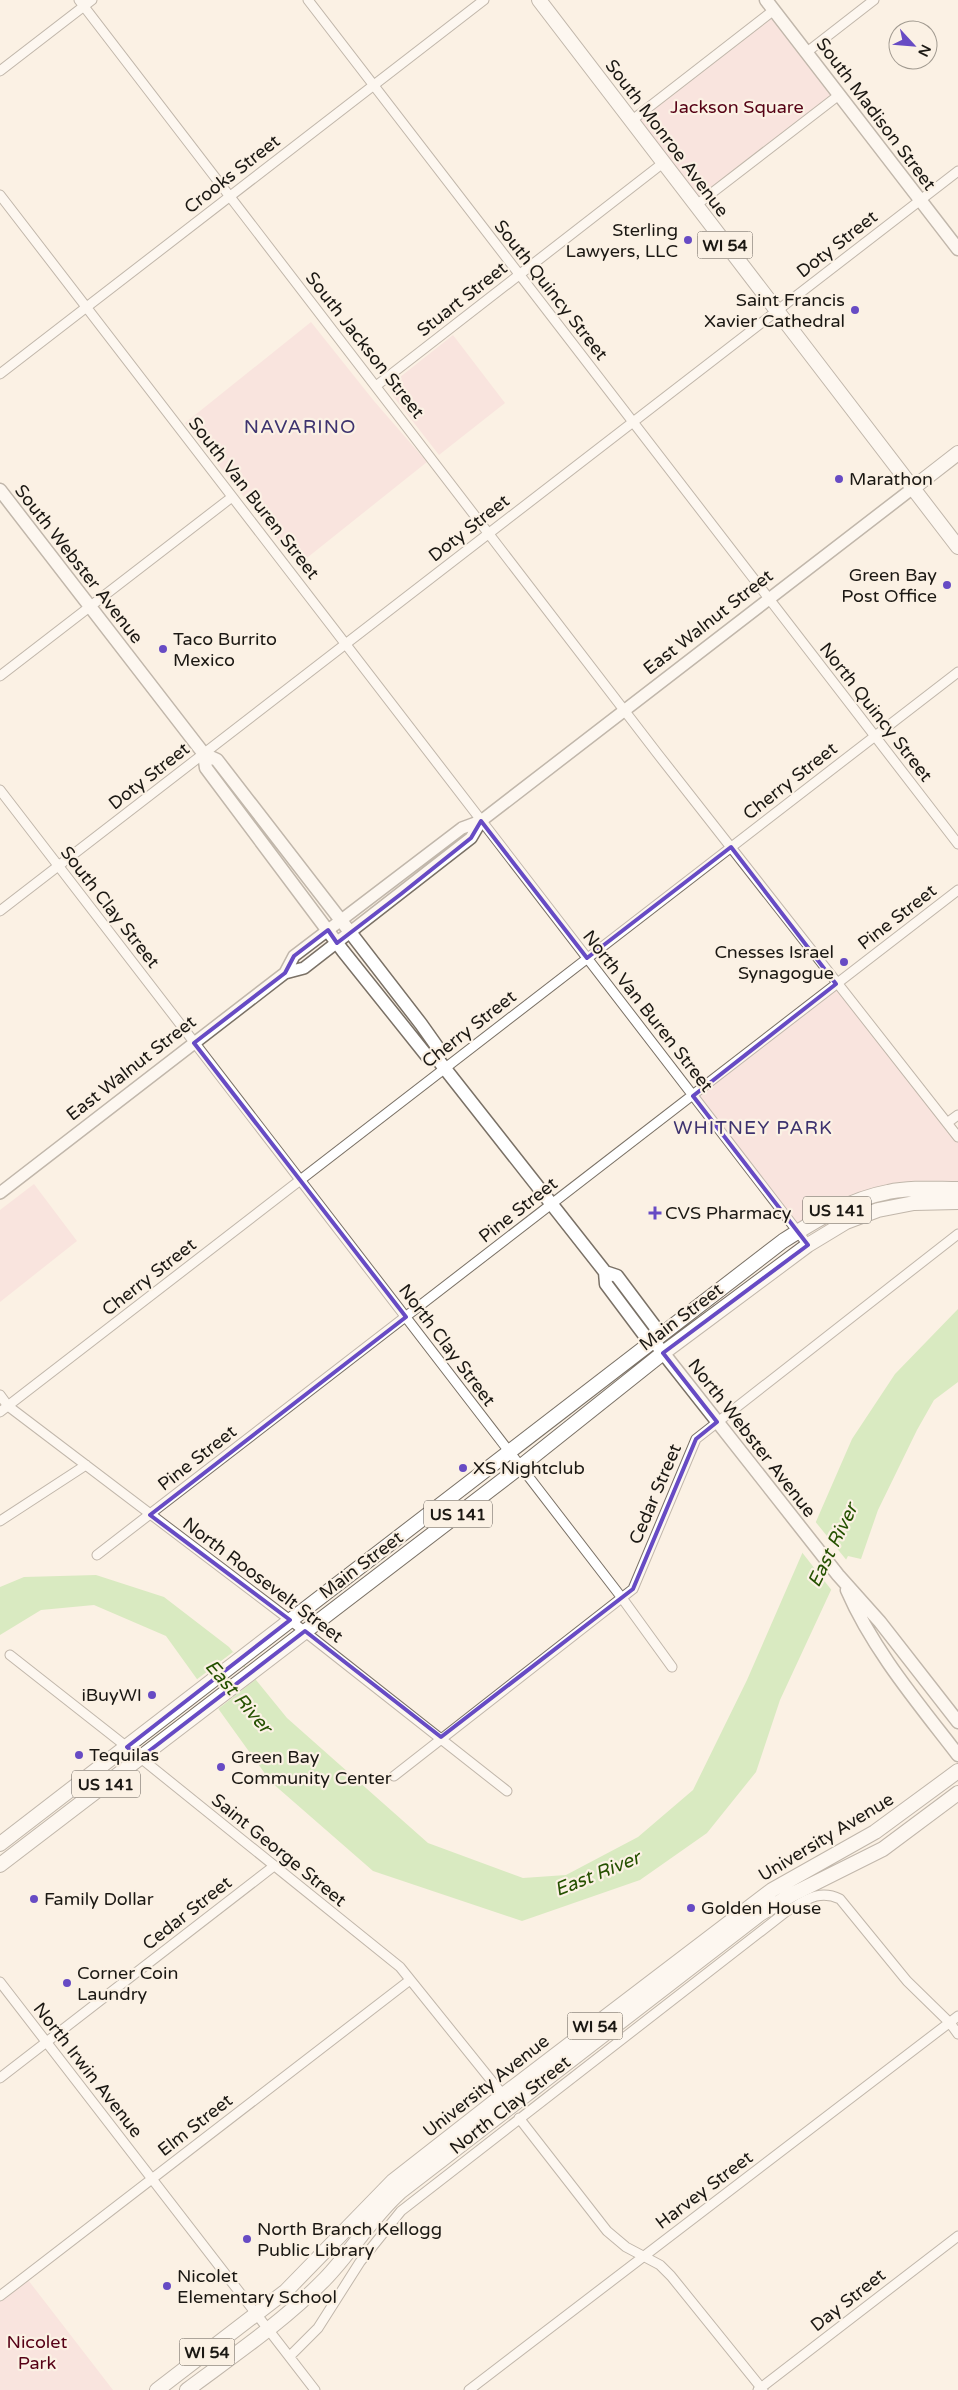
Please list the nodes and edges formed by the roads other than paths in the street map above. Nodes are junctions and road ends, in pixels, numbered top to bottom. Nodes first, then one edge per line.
1 (92, 0) edge
2 (308, 0) edge
3 (484, 0) edge
4 (539, 0) edge
5 (766, 0) edge
6 (874, 0) edge
7 (81, 3) edge
8 (774, 10) junction
9 (807, 52) junction
10 (0, 71) edge
11 (373, 85) junction
12 (839, 95) junction
13 (630, 122) junction
14 (663, 163) junction
15 (958, 171) edge
16 (0, 195) edge
17 (230, 196) junction
18 (920, 200) junction
19 (695, 206) junction
20 (958, 249) edge
21 (519, 275) junction
22 (86, 307) junction
23 (776, 311) junction
24 (0, 374) edge
25 (376, 386) junction
26 (633, 422) junction
27 (958, 453) edge
28 (913, 488) junction
29 (0, 490) edge
30 (232, 497) junction
31 (489, 533) junction
32 (958, 547) edge
33 (769, 599) junction
34 (90, 607) junction
35 (345, 644) junction
36 (958, 672) edge
37 (0, 676) edge
38 (625, 710) junction
39 (875, 736) junction
40 (204, 754) junction
41 (0, 790) edge
42 (482, 821) junction
43 (958, 844) edge
44 (731, 847) junction
45 (58, 866) junction
46 (958, 890) edge
47 (0, 911) edge
48 (341, 920) junction
49 (328, 930) junction
50 (350, 933) junction
51 (338, 943) junction
52 (587, 958) junction
53 (285, 973) junction
54 (836, 984) junction
55 (194, 1043) junction
56 (442, 1064) junction
57 (693, 1096) junction
58 (958, 1115) edge
59 (947, 1124) junction
60 (958, 1137) edge
61 (300, 1180) junction
62 (958, 1189) edge
63 (0, 1193) edge
64 (958, 1202) edge
65 (551, 1205) junction
66 (798, 1232) junction
67 (958, 1234) edge
68 (808, 1245) junction
69 (406, 1317) junction
70 (653, 1340) junction
71 (663, 1353) junction
72 (0, 1395) edge
73 (8, 1406) junction
74 (0, 1412) edge
75 (717, 1422) junction
76 (509, 1452) junction
77 (86, 1465) junction
78 (520, 1467) junction
79 (150, 1515) junction
80 (0, 1520) edge
81 (97, 1555) dead end
82 (842, 1580) junction
83 (622, 1598) junction
84 (290, 1620) junction
85 (305, 1631) junction
86 (10, 1655) dead end
87 (672, 1667) dead end
88 (958, 1722) edge
89 (441, 1737) junction
90 (127, 1747) junction
91 (958, 1755) edge
92 (140, 1758) junction
93 (958, 1771) edge
94 (394, 1776) dead end
95 (507, 1791) dead end
96 (958, 1793) edge
97 (0, 1844) edge
98 (0, 1865) edge
99 (274, 1866) junction
100 (410, 1980) junction
101 (0, 1982) edge
102 (958, 2016) edge
103 (950, 2023) junction
104 (958, 2034) edge
105 (46, 2042) junction
106 (0, 2078) edge
107 (503, 2095) junction
108 (519, 2118) junction
109 (151, 2179) junction
110 (958, 2236) edge
111 (644, 2256) junction
112 (0, 2296) edge
113 (257, 2313) junction
114 (268, 2328) junction
115 (290, 2356) junction
116 (761, 2389) edge
117 (157, 2390) edge
118 (187, 2390) edge
119 (315, 2390) edge
120 (469, 2390) edge

1 - 7 street
2 - 11 street, South Quincy Street
3 - 11 street, Crooks Street
4 - 13 main road, South Monroe Avenue / WI 54
5 - 8 main road, South Madison Street
6 - 9 street
7 - 10 street
7 - 17 street, South Jackson Street
8 - 9 main road, South Madison Street
8 - 13 street
9 - 12 main road, South Madison Street
11 - 17 street, Crooks Street
11 - 21 street, South Quincy Street
12 - 18 main road, South Madison Street
12 - 19 street
13 - 14 main road, South Monroe Avenue / WI 54
14 - 19 main road, South Monroe Avenue / WI 54
14 - 21 street, Stuart Street
15 - 18 street, Doty Street
16 - 22 street, South Van Buren Street
17 - 22 street, Crooks Street
17 - 25 street, South Jackson Street
18 - 20 main road, South Madison Street
18 - 23 street, Doty Street
19 - 23 main road, South Monroe Avenue / WI 54
21 - 25 street, Stuart Street
21 - 26 street, South Quincy Street
22 - 24 street, Crooks Street
22 - 30 street, South Van Buren Street
23 - 26 street, Doty Street
23 - 28 main road, South Monroe Avenue / WI 54
25 - 31 street, South Jackson Street
26 - 31 street, Doty Street
26 - 33 street, South Quincy Street
27 - 28 main road, East Walnut Street
28 - 32 main road, South Monroe Avenue
28 - 33 street, East Walnut Street
29 - 34 main road, South Webster Avenue
30 - 34 street
30 - 35 street, South Van Buren Street
31 - 35 street, Doty Street
31 - 38 street, South Jackson Street
33 - 38 street, East Walnut Street
33 - 39 street, North Quincy Street
34 - 37 street
34 - 40 main road, South Webster Avenue
35 - 40 street, Doty Street
35 - 42 street, South Van Buren Street
36 - 39 street, Cherry Street
38 - 42 street, East Walnut Street
38 - 44 street, South Jackson Street
39 - 43 street, North Quincy Street
39 - 44 street, Cherry Street
40 - 45 street, Doty Street
40 - 48 main road, South Webster Avenue
40 - 49 main road, South Webster Avenue
41 - 45 street, South Clay Street
42 - 48 street, East Walnut Street
42 - 50 street, East Walnut Street
42 - 52 street, North Van Buren Street
44 - 52 street, Cherry Street
44 - 54 street, South Jackson Street
45 - 47 street, Doty Street
45 - 55 street, South Clay Street
46 - 54 street, Pine Street
48 - 49 street, East Walnut Street
48 - 50 main road, North Webster Avenue
49 - 51 main road, North Webster Avenue
49 - 53 street, East Walnut Street
50 - 51 street, East Walnut Street
50 - 56 main road, North Webster Avenue
51 - 53 street, East Walnut Street
51 - 56 main road, North Webster Avenue
52 - 56 street, Cherry Street
52 - 57 street, North Van Buren Street
53 - 55 street, East Walnut Street
54 - 57 street, Pine Street
54 - 59 street, South Jackson Street
55 - 61 street, North Clay Street
55 - 63 street, East Walnut Street
56 - 61 street, Cherry Street
56 - 65 main road, North Webster Avenue
57 - 65 street, Pine Street
57 - 66 street, North Van Buren Street
58 - 59 street
59 - 60 street, South Jackson Street
61 - 69 street, North Clay Street
61 - 73 street, Cherry Street
62 - 66 main road, Main Street / US 141
64 - 68 main road, Main Street / US 141
65 - 69 street, Pine Street
65 - 70 main road, North Webster Avenue
66 - 68 street, North Van Buren Street
66 - 70 main road, Main Street / US 141
67 - 75 street, Cedar Street
68 - 71 main road, Main Street / US 141
69 - 76 street, North Clay Street
69 - 79 street, Pine Street
70 - 71 main road, North Webster Avenue
70 - 76 main road, Main Street / US 141
71 - 75 main road, North Webster Avenue
71 - 78 main road, Main Street / US 141
72 - 73 street, North Roosevelt Street
73 - 74 street, Cherry Street
73 - 77 street, North Roosevelt Street
75 - 82 main road, North Webster Avenue
75 - 83 street, Cedar Street
76 - 78 street, North Clay Street
76 - 84 main road, Main Street / US 141
77 - 79 street, North Roosevelt Street
77 - 80 street
78 - 83 street, North Clay Street
78 - 85 main road, Main Street / US 141
79 - 81 street, Pine Street
79 - 84 street, North Roosevelt Street
82 - 88 main road, North Webster Avenue
82 - 91 main road, North Webster Avenue
83 - 87 street, North Clay Street
83 - 89 street, Cedar Street
84 - 85 street, North Roosevelt Street
84 - 90 main road, Main Street / US 141
85 - 89 street, North Roosevelt Street
85 - 92 main road, Main Street / US 141
86 - 90 street, Saint George Street
89 - 94 street, Cedar Street
89 - 95 street, North Roosevelt Street
90 - 92 street, Saint George Street
90 - 97 main road, Main Street / US 141
92 - 98 main road, Main Street / US 141
92 - 99 street, Saint George Street
93 - 107 main road, University Avenue / WI 54
96 - 114 main road, University Avenue / WI 54
99 - 100 street, Saint George Street
99 - 105 street, Cedar Street
100 - 107 street, Saint George Street
100 - 109 street, Elm Street
101 - 105 street, North Irwin Avenue
102 - 103 street, Harvey Street
103 - 104 street, North Clay Street
103 - 108 street, North Clay Street
103 - 111 street, Harvey Street
105 - 106 street, Cedar Street
105 - 109 street, North Irwin Avenue
107 - 113 main road, University Avenue / WI 54
108 - 111 street
108 - 115 street, North Clay Street
109 - 112 street, Elm Street
109 - 113 street, North Irwin Avenue
110 - 116 street, Day Street
111 - 116 street
111 - 120 street, Harvey Street
113 - 114 street, North Irwin Avenue
113 - 117 main road, University Avenue / WI 54
114 - 115 street, North Irwin Avenue
114 - 118 main road, University Avenue / WI 54
115 - 119 street, North Irwin Avenue

